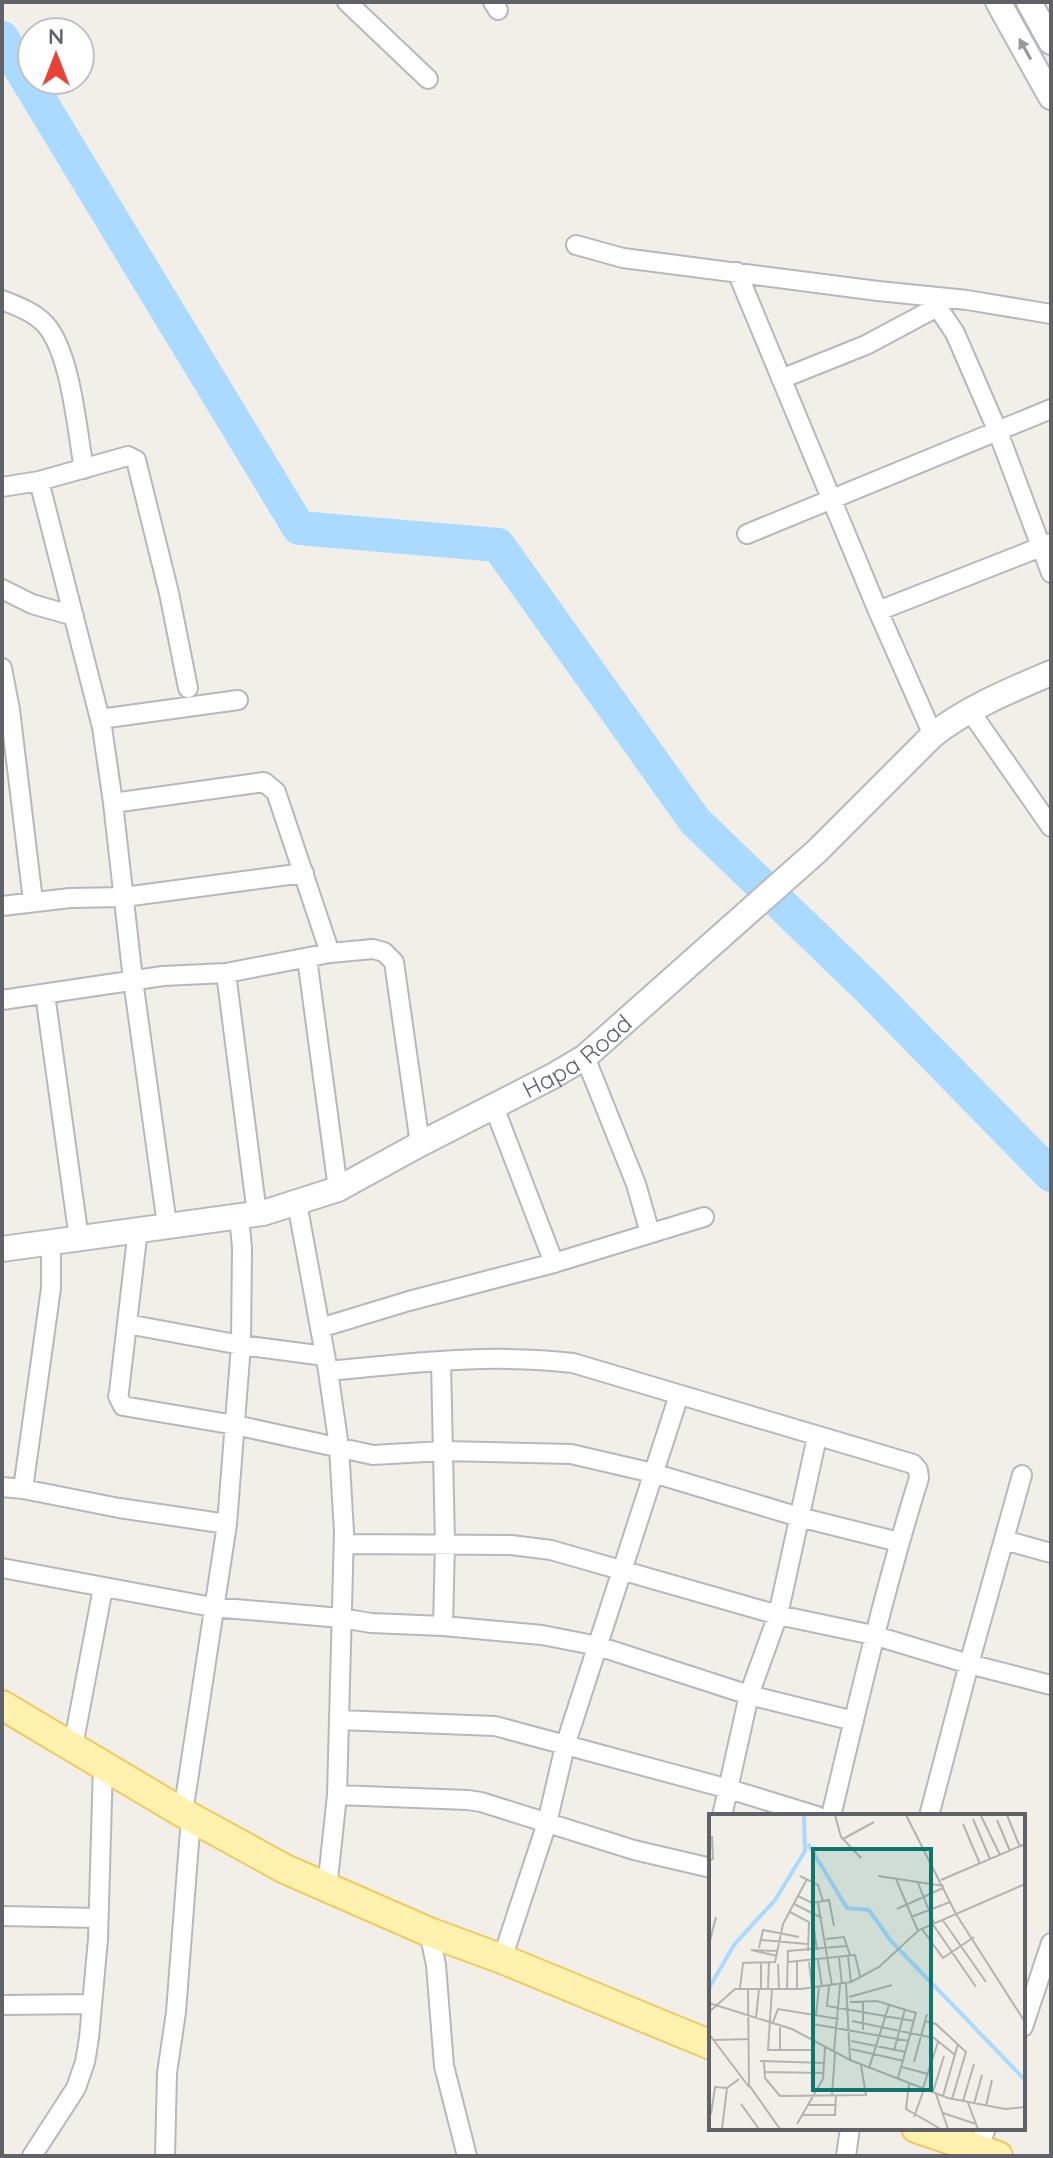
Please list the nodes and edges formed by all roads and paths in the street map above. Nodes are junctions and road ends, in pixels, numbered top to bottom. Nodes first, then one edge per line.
1 (347, 2) edge
2 (998, 2) edge
3 (1029, 2) edge
4 (1051, 42) edge
5 (428, 79) dead end
6 (1051, 97) edge
7 (576, 245) dead end
8 (737, 272) junction
9 (2, 300) edge
10 (934, 302) junction
11 (1051, 314) edge
12 (781, 379) junction
13 (1051, 409) edge
14 (998, 432) junction
15 (84, 469) junction
16 (39, 481) junction
17 (2, 487) edge
18 (831, 499) junction
19 (747, 534) dead end
20 (1046, 545) edge
21 (1051, 573) edge
22 (2, 589) edge
23 (878, 611) junction
24 (74, 616) junction
25 (2, 668) edge
26 (1051, 673) edge
27 (188, 688) dead end
28 (238, 700) dead end
29 (970, 711) junction
30 (100, 719) junction
31 (933, 735) junction
32 (113, 803) junction
33 (1051, 827) edge
34 (304, 873) junction
35 (124, 897) junction
36 (33, 901) junction
37 (2, 906) edge
38 (330, 953) junction
39 (307, 958) junction
40 (226, 973) junction
41 (133, 980) junction
42 (45, 994) junction
43 (2, 1000) edge
44 (585, 1057) junction
45 (494, 1107) junction
46 (420, 1144) junction
47 (338, 1189) junction
48 (297, 1203) junction
49 (248, 1215) junction
50 (704, 1217) dead end
51 (167, 1225) junction
52 (138, 1229) junction
53 (650, 1233) junction
54 (79, 1239) junction
55 (51, 1243) junction
56 (2, 1249) edge
57 (554, 1263) junction
58 (127, 1324) junction
59 (320, 1328) junction
60 (241, 1345) junction
61 (441, 1362) junction
62 (327, 1364) junction
63 (679, 1395) junction
64 (235, 1425) junction
65 (817, 1437) junction
66 (339, 1447) junction
67 (443, 1451) junction
68 (653, 1473) junction
69 (1022, 1475) dead end
70 (2, 1487) edge
71 (23, 1489) junction
72 (799, 1517) junction
73 (227, 1524) junction
74 (1004, 1540) junction
75 (899, 1542) junction
76 (344, 1544) junction
77 (445, 1544) junction
78 (1051, 1553) edge
79 (2, 1568) edge
80 (622, 1570) junction
81 (103, 1588) junction
82 (215, 1607) junction
83 (778, 1615) junction
84 (341, 1618) junction
85 (443, 1626) junction
86 (873, 1635) junction
87 (598, 1646) junction
88 (969, 1664) junction
89 (1051, 1685) edge
90 (749, 1695) junction
91 (2, 1705) edge
92 (339, 1720) junction
93 (854, 1721) junction
94 (73, 1746) junction
95 (565, 1746) junction
96 (103, 1765) junction
97 (729, 1789) junction
98 (337, 1795) junction
99 (723, 1814) edge
100 (810, 1814) edge
101 (831, 1814) edge
102 (930, 1814) edge
103 (187, 1815) junction
104 (547, 1823) junction
105 (709, 1865) edge
106 (327, 1889) junction
107 (2, 1916) edge
108 (98, 1918) junction
109 (429, 1932) junction
110 (1051, 1943) edge
111 (502, 1959) junction
112 (92, 2004) junction
113 (2, 2005) edge
114 (1025, 2018) edge
115 (709, 2044) edge
116 (850, 2130) edge
117 (923, 2130) edge
118 (990, 2149) edge
119 (32, 2156) edge
120 (165, 2156) edge
121 (467, 2156) edge
122 (846, 2156) edge

1 - 5 street
6 -> 2 street
3 - 4 street
7 - 8 street
8 - 10 street
8 - 12 street
9 - 15 street
10 - 11 street
10 - 12 street
10 - 14 street
12 - 18 street
13 - 14 street
14 - 18 street
14 - 20 street
15 - 16 street
15 - 27 street
16 - 17 street
16 - 24 street
18 - 19 street
18 - 23 street
20 - 21 street
20 - 23 street
22 - 24 street
23 - 31 street
24 - 30 street
25 - 36 street
26 - 29 street, Hapa Road
28 - 30 street
29 - 31 street, Hapa Road
29 - 33 street
30 - 32 street
31 - 44 street, Hapa Road
32 - 34 street
32 - 35 street
34 - 35 street
34 - 38 street
35 - 36 street
35 - 41 street
36 - 37 street
38 - 39 street
38 - 46 street
39 - 40 street
39 - 47 street
40 - 41 street
40 - 49 street
41 - 42 street
41 - 51 street
42 - 43 street
42 - 54 street
44 - 45 street, Hapa Road
44 - 53 street
45 - 46 street, Hapa Road
45 - 57 street
46 - 47 street, Hapa Road
47 - 48 street, Hapa Road
48 - 49 street, Hapa Road
48 - 59 street
49 - 51 street, Hapa Road
49 - 60 street
50 - 53 street
51 - 52 street, Hapa Road
52 - 54 street, Hapa Road
52 - 58 street
53 - 57 street
54 - 55 street, Hapa Road
55 - 56 street, Hapa Road
55 - 71 street
57 - 59 street
58 - 60 street
58 - 64 street
59 - 62 street
60 - 62 street
60 - 64 street
61 - 62 street
61 - 63 street
61 - 67 street
62 - 66 street
63 - 65 street
63 - 68 street
64 - 66 street
64 - 73 street
65 - 72 street
65 - 75 street
66 - 67 street
66 - 76 street
67 - 68 street
67 - 77 street
68 - 72 street
68 - 80 street
69 - 74 street
70 - 71 street
71 - 73 street
72 - 75 street
72 - 83 street
73 - 82 street
74 - 78 street
74 - 88 street
75 - 86 street
76 - 77 street
76 - 84 street
77 - 80 street
77 - 85 street
79 - 81 street
80 - 83 street
80 - 87 street
81 - 82 street
81 - 94 street
82 - 84 street
82 - 103 street
83 - 86 street
83 - 90 street
84 - 85 street
84 - 92 street
85 - 87 street
86 - 88 street
86 - 93 street
87 - 90 street
87 - 95 street
88 - 89 street
88 - 102 street
90 - 93 street
90 - 97 street
91 - 94 main road
92 - 95 street
92 - 98 street
93 - 101 street
94 - 96 main road
95 - 97 street
95 - 104 street
96 - 103 main road
96 - 108 street
97 - 99 street
97 - 100 street
98 - 104 street
98 - 106 street
103 - 106 main road
103 - 120 street
104 - 105 street
104 - 111 street
106 - 109 main road
107 - 108 street
108 - 112 street
109 - 111 main road
109 - 121 street
110 - 114 street
111 - 115 main road
112 - 113 street
112 - 119 street
116 - 122 street
117 - 118 main road

